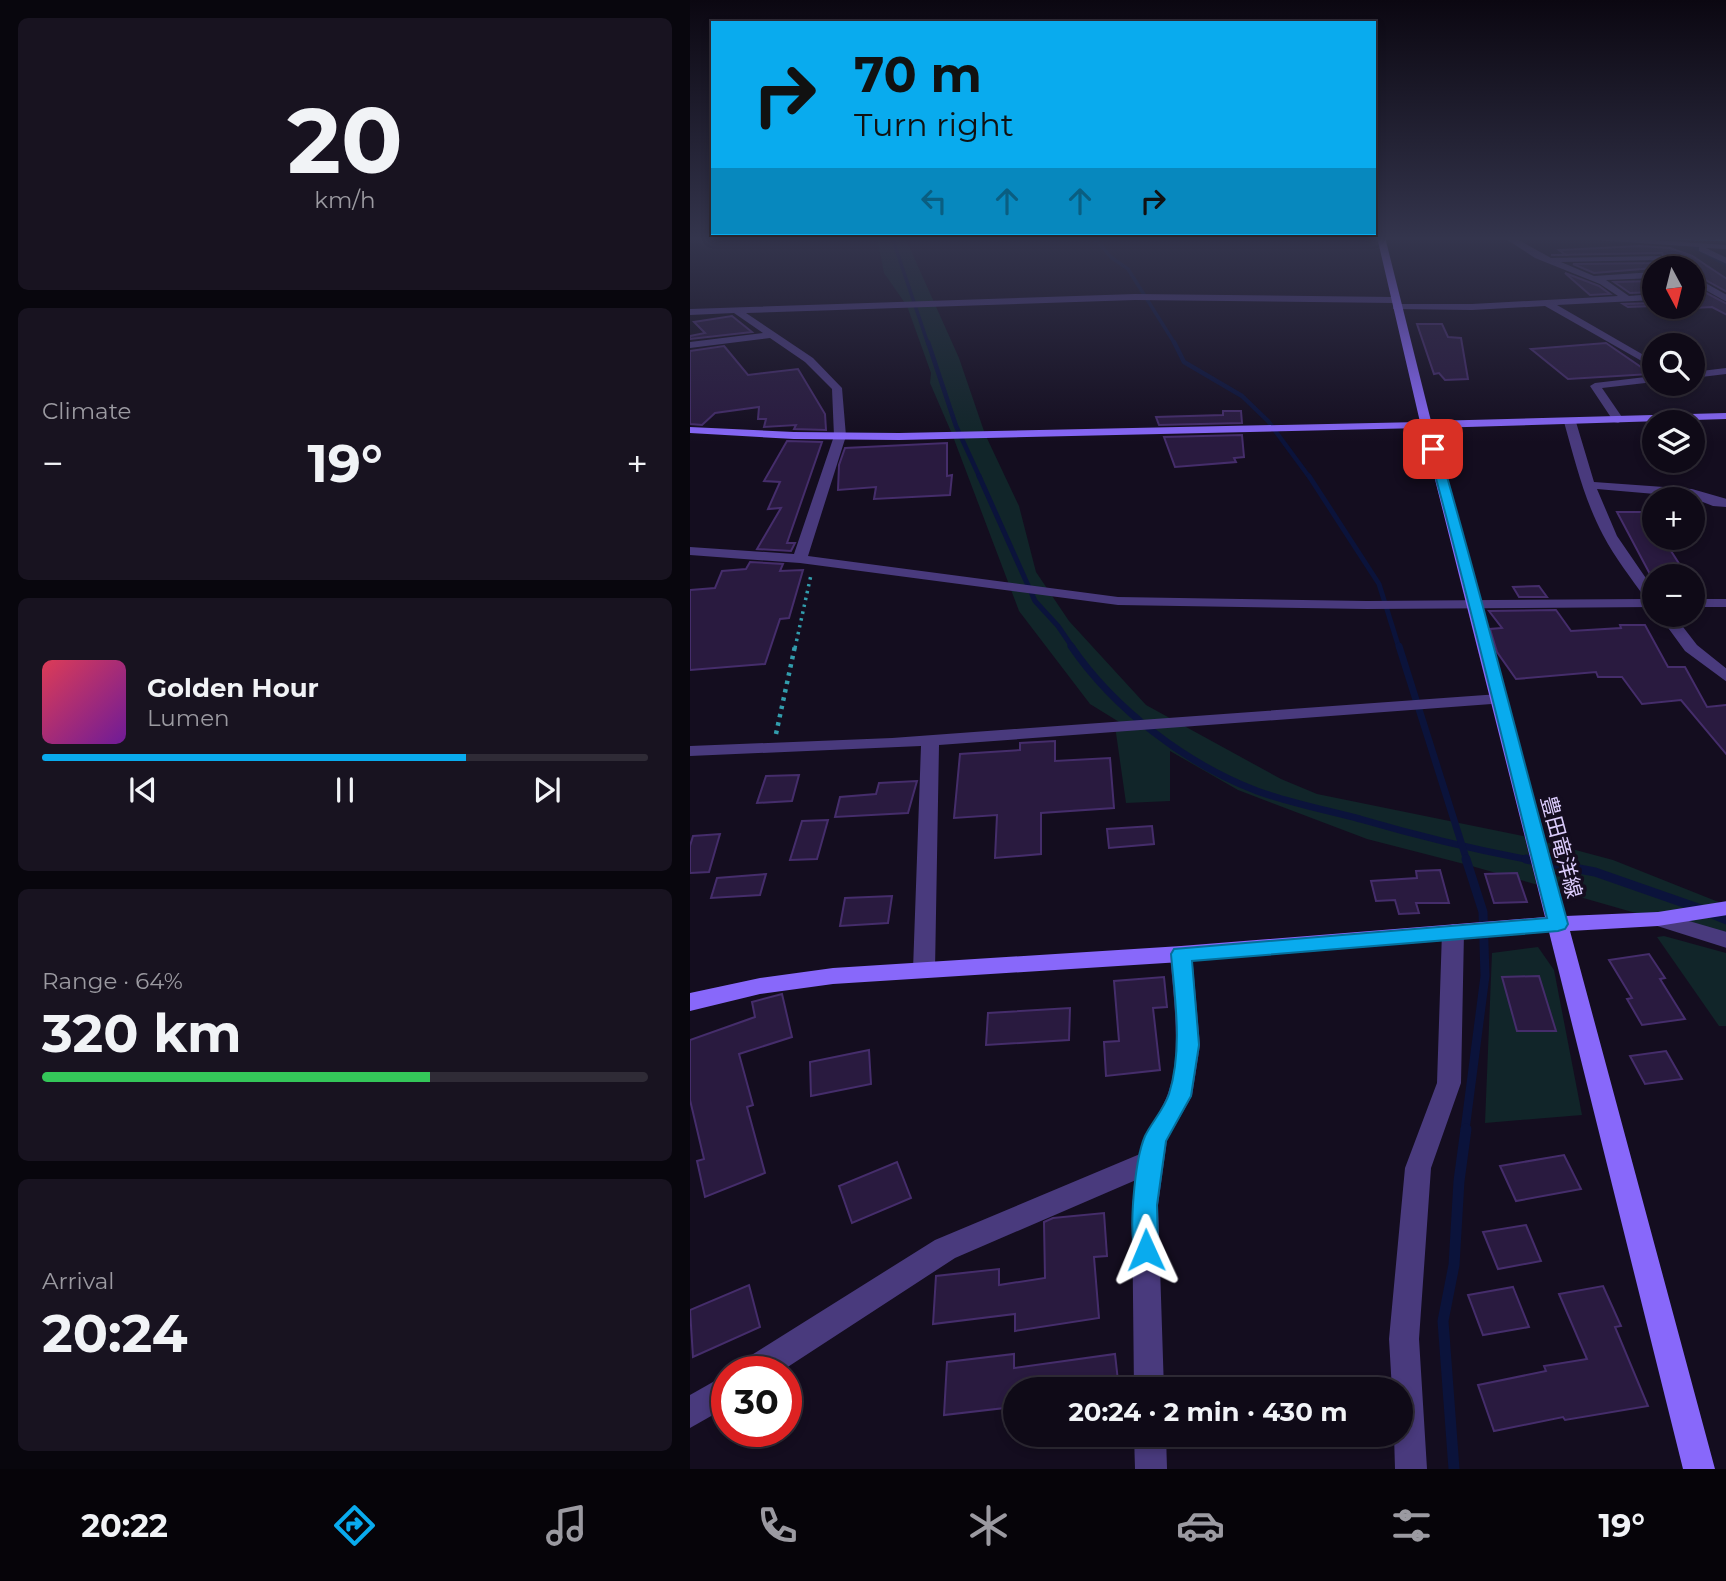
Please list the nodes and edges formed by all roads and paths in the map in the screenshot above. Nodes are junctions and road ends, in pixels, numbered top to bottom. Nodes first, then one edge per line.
1 (891, 306) edge
2 (1396, 306) edge
3 (1444, 306) edge
4 (1493, 306) edge
5 (1552, 306) edge
6 (737, 311) junction
7 (690, 312) edge
8 (772, 335) junction
9 (690, 345) edge
10 (1642, 357) edge
11 (1727, 370) edge
12 (1705, 373) edge
13 (1642, 380) edge
14 (1727, 416) edge
15 (1618, 420) junction
16 (1570, 422) junction
17 (1426, 426) junction
18 (690, 430) edge
19 (840, 436) junction
20 (1588, 485) junction
21 (1727, 503) edge
22 (690, 551) edge
23 (807, 559) junction
24 (1642, 585) edge
25 (1642, 602) edge
26 (1705, 603) edge
27 (1727, 603) edge
28 (1477, 604) junction
29 (1675, 627) edge
30 (1727, 677) edge
31 (1498, 699) junction
32 (930, 740) junction
33 (772, 749) junction
34 (690, 751) edge
35 (1727, 908) edge
36 (1658, 919) junction
37 (1558, 924) junction
38 (1453, 932) junction
39 (1727, 940) edge
40 (1181, 954) junction
41 (924, 970) junction
42 (690, 1002) edge
43 (1152, 1161) junction
44 (778, 1356) edge
45 (1149, 1377) edge
46 (711, 1399) edge
47 (690, 1413) edge
48 (1150, 1447) edge
49 (1151, 1469) edge
50 (1411, 1469) edge
51 (1699, 1469) edge

1 - 6 street
2 - 17 main road, 豊田竜洋線
3 - 4 street
5 - 10 street
6 - 7 street
6 - 8 street
8 - 9 street
8 - 19 street
11 - 12 street
13 - 15 street
14 - 15 main road
15 - 16 main road
16 - 17 main road
16 - 20 street
17 - 19 main road
17 - 28 main road, 豊田竜洋線
18 - 19 main road
19 - 23 street
20 - 21 street
20 - 24 street
22 - 23 street
23 - 28 street
23 - 33 path
25 - 28 street
26 - 27 street
28 - 31 main road, 豊田竜洋線
29 - 30 street
31 - 32 street
31 - 37 main road, 豊田竜洋線
32 - 33 street
32 - 41 street
33 - 34 street
35 - 36 main road
36 - 37 main road
36 - 39 street
37 - 38 main road
37 - 51 main road, 豊田竜洋線
38 - 40 main road
38 - 50 street
40 - 41 main road
40 - 43 street
41 - 42 main road
43 - 44 street
43 - 45 street
46 - 47 street
48 - 49 street

